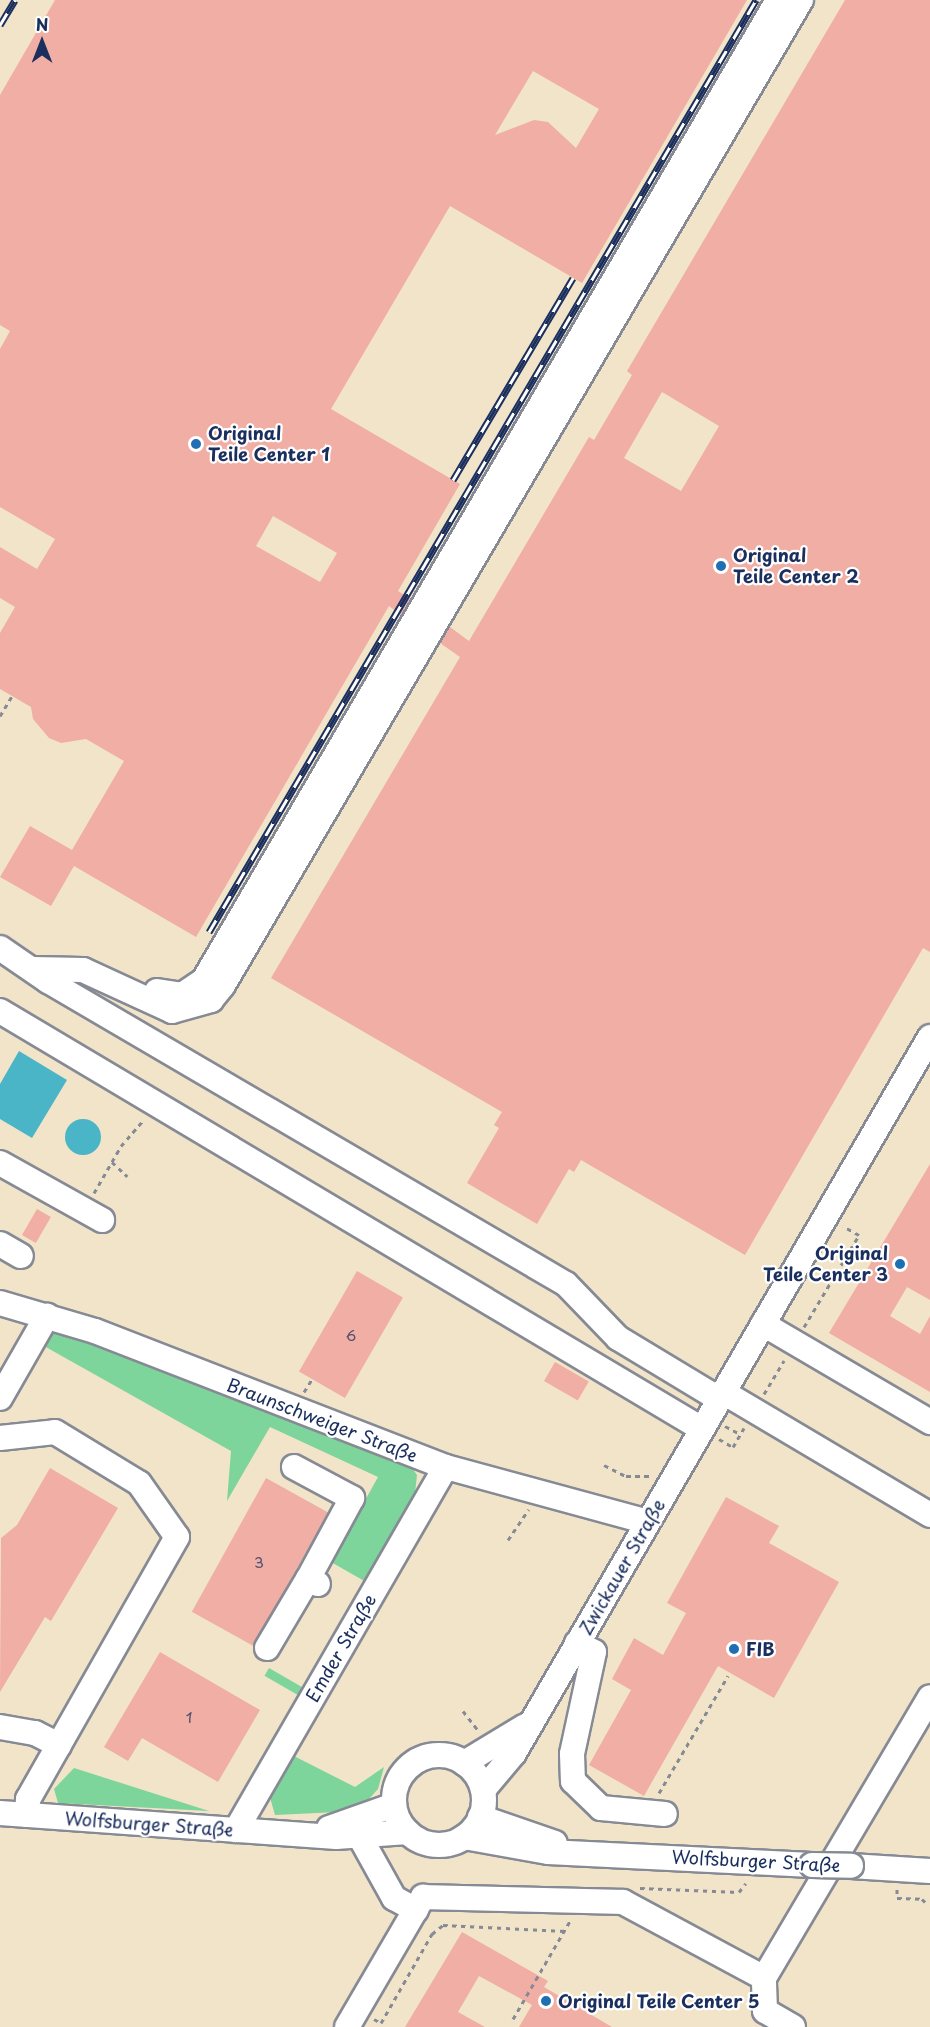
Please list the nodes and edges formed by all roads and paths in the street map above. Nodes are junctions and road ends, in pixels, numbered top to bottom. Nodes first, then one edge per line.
1 (778, 0) edge
2 (801, 0) edge
3 (472, 517) junction
4 (469, 566) junction
5 (12, 696) dead end
6 (0, 716) edge
7 (0, 948) edge
8 (32, 969) junction
9 (83, 970) junction
10 (0, 1011) edge
11 (930, 1037) edge
12 (155, 1103) junction
13 (112, 1162) junction
14 (0, 1163) edge
15 (127, 1176) dead end
16 (93, 1215) joint
17 (825, 1216) junction
18 (0, 1244) edge
19 (21, 1256) dead end
20 (0, 1304) edge
21 (47, 1316) junction
22 (763, 1324) junction
23 (794, 1343) junction
24 (0, 1398) edge
25 (714, 1407) junction
26 (749, 1419) junction
27 (930, 1422) edge
28 (0, 1438) edge
29 (604, 1466) dead end
30 (294, 1467) dead end
31 (446, 1467) junction
32 (672, 1481) junction
33 (539, 1492) junction
34 (930, 1515) edge
35 (648, 1522) junction
36 (508, 1540) dead end
37 (577, 1643) junction
38 (267, 1648) dead end
39 (728, 1676) dead end
40 (930, 1696) edge
41 (530, 1723) junction
42 (0, 1727) edge
43 (58, 1745) junction
44 (464, 1763) junction
45 (666, 1781) dead end
46 (483, 1790) junction
47 (394, 1805) junction
48 (0, 1813) edge
49 (665, 1814) dead end
50 (27, 1815) junction
51 (480, 1817) junction
52 (236, 1830) junction
53 (408, 1832) junction
54 (298, 1834) junction
55 (360, 1837) junction
56 (464, 1837) junction
57 (582, 1852) junction
58 (930, 1871) edge
59 (416, 1910) junction
60 (565, 1931) dead end
61 (764, 1978) junction
62 (352, 2018) edge
63 (793, 2027) edge

1 - 3 street
2 - 4 street
3 - 4 street
3 - 9 street
4 - 9 street
5 - 6 path
7 - 8 street
8 - 9 street
8 - 25 street
10 - 12 street
11 - 17 street, Zwickauer Straße
12 - 13 path
12 - 25 street
13 - 15 path
13 - 16 path
14 - 16 street
17 - 22 street, Zwickauer Straße
17 - 23 path
18 - 19 street
20 - 21 street, Braunschweiger Straße
21 - 24 street
21 - 31 street, Braunschweiger Straße
22 - 23 street
22 - 25 street, Zwickauer Straße
23 - 26 path
23 - 27 street
25 - 26 street
25 - 26 path
25 - 32 street, Zwickauer Straße
26 - 34 street
28 - 43 street
29 - 32 path
30 - 38 street
31 - 33 street, Braunschweiger Straße
31 - 52 street, Emder Straße
32 - 35 street, Zwickauer Straße
33 - 35 street, Braunschweiger Straße
33 - 36 path
35 - 37 street, Zwickauer Straße
37 - 41 street, Zwickauer Straße
37 - 49 street
39 - 45 path
40 - 61 street
41 - 44 street, Zwickauer Straße
41 - 46 street, Zwickauer Straße
42 - 43 street
43 - 50 street
44 - 46 street
44 - 47 street
46 - 51 street
47 - 53 street
47 - 54 street, Wolfsburger Straße
48 - 50 street, Wolfsburger Straße
50 - 52 street, Wolfsburger Straße
51 - 56 street
51 - 57 street, Wolfsburger Straße
52 - 54 street, Wolfsburger Straße
53 - 55 street, Wolfsburger Straße
53 - 56 street
54 - 55 street, Wolfsburger Straße
55 - 59 street
56 - 57 street, Wolfsburger Straße
57 - 58 street, Wolfsburger Straße, bridge
59 - 61 street
59 - 62 street
60 - 62 path
61 - 63 street

